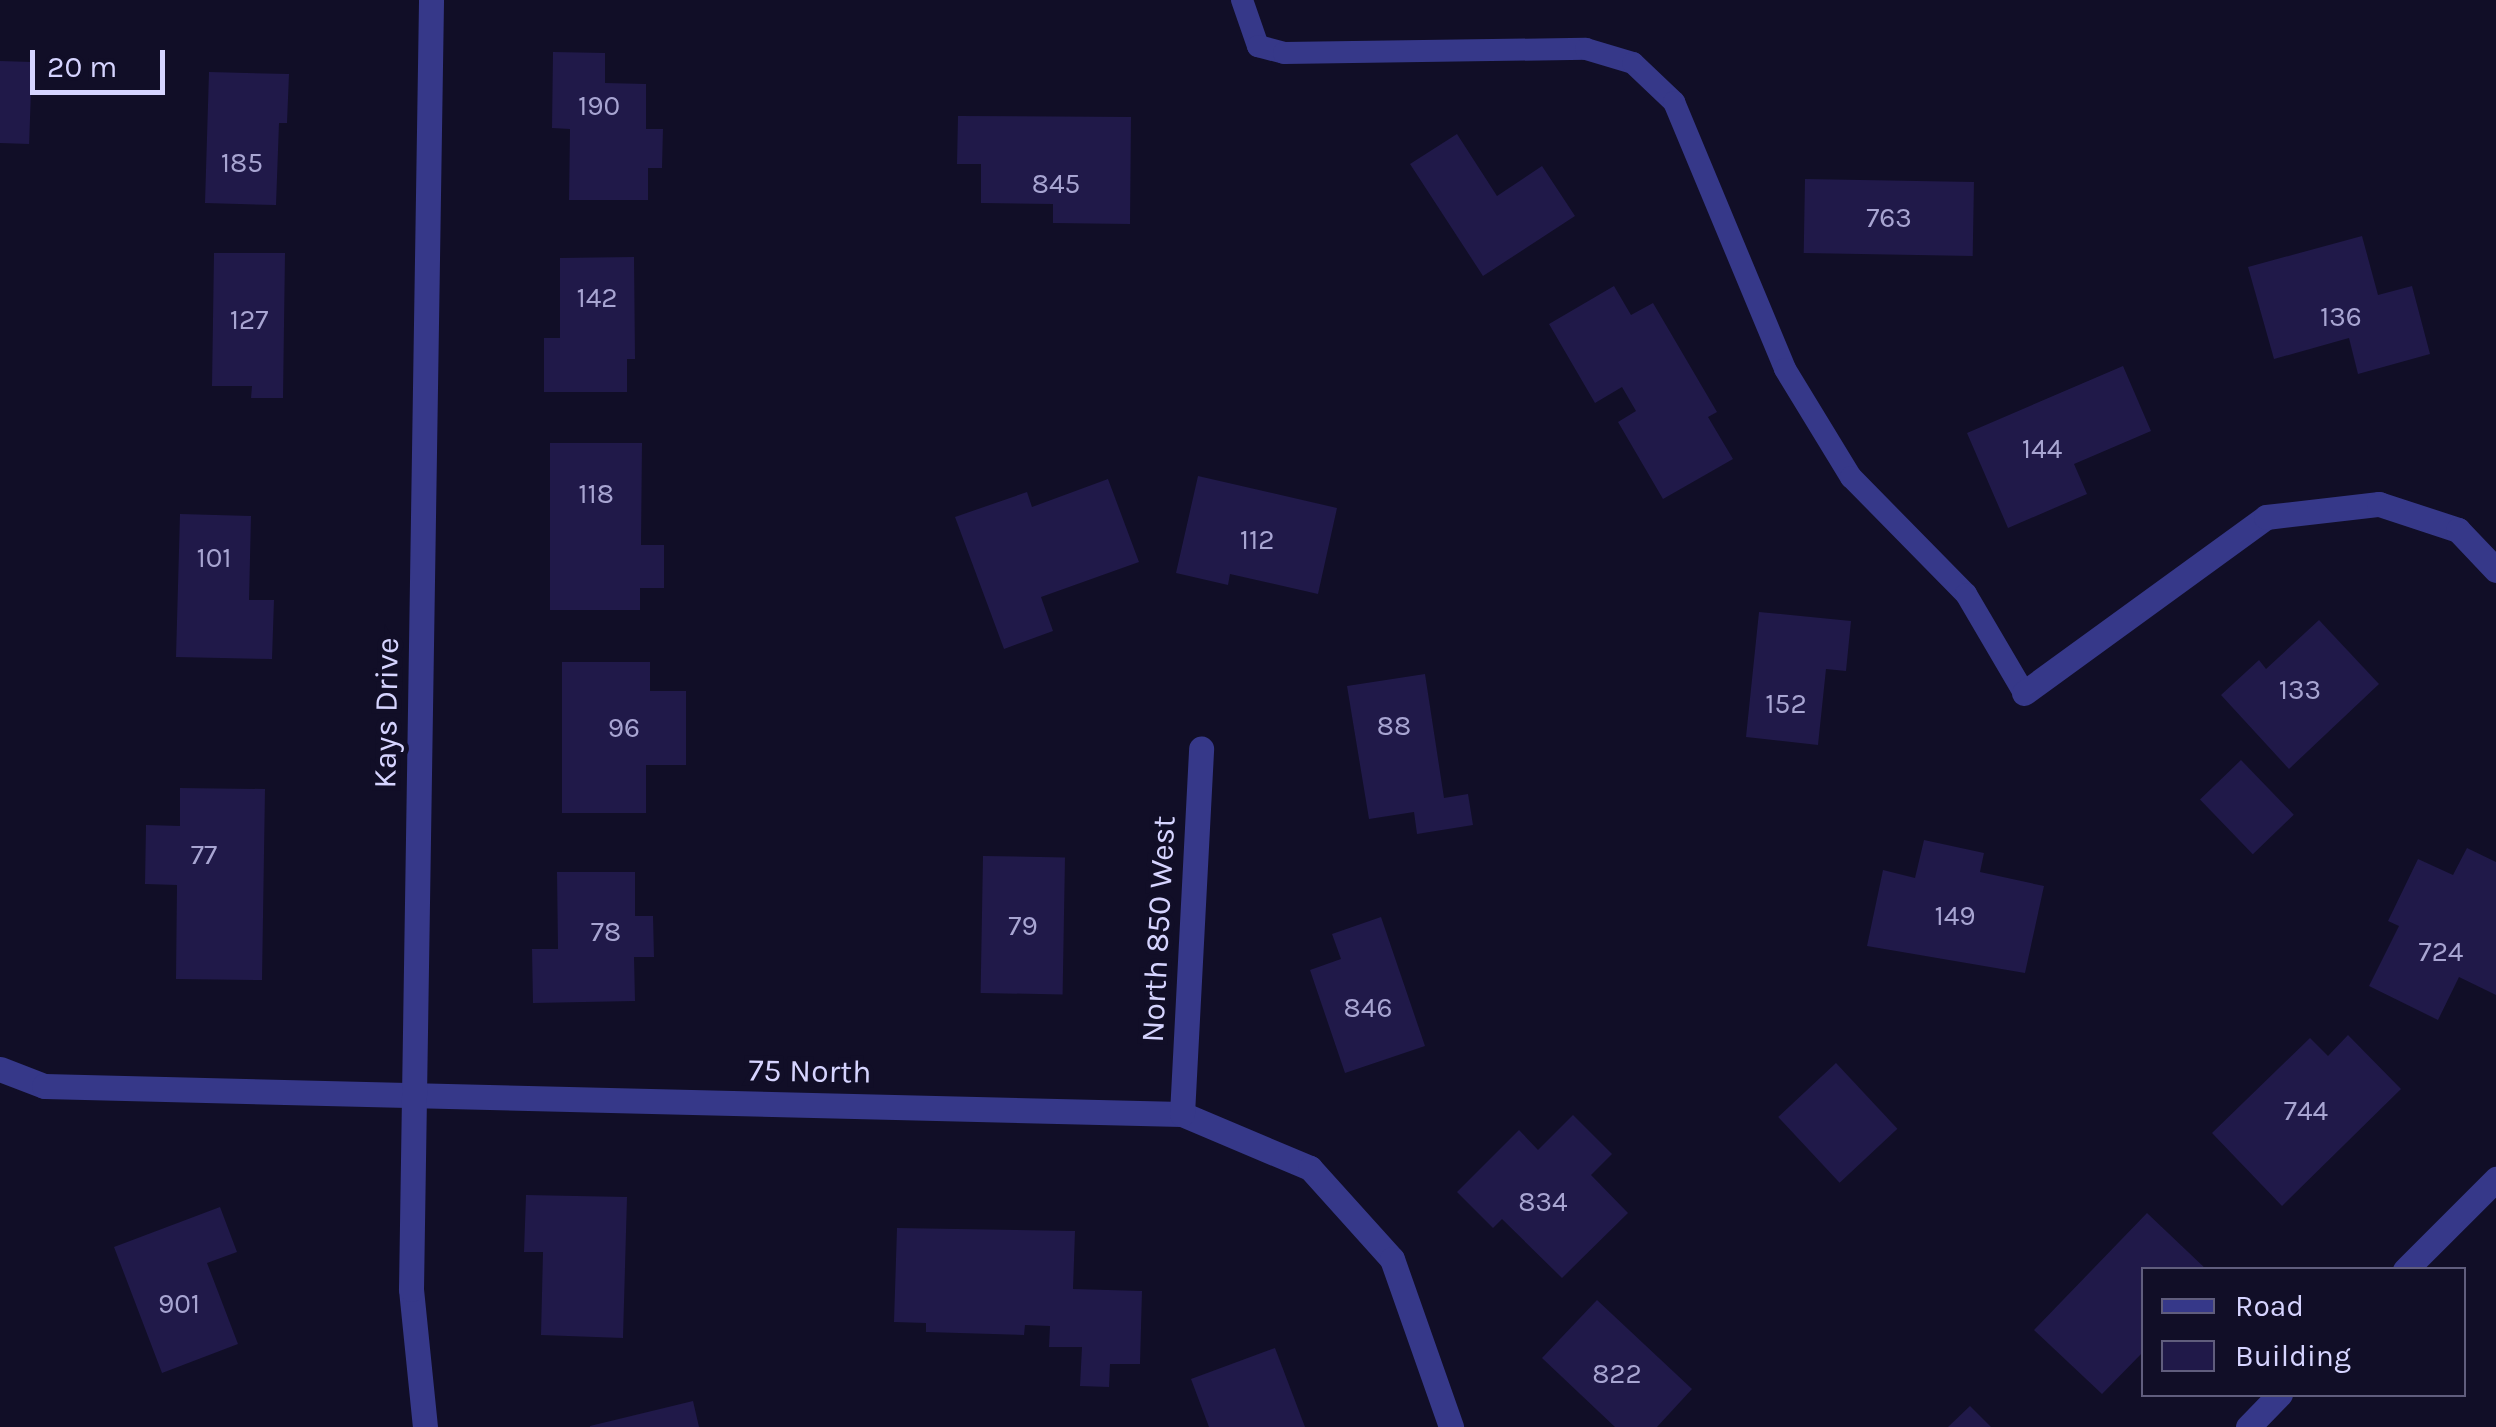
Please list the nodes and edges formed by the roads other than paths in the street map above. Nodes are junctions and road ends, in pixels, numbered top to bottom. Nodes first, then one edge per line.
1 (430, 0) edge
2 (1242, 0) edge
3 (2496, 570) edge
4 (2024, 693) joint
5 (1201, 748) dead end
6 (0, 1069) edge
7 (414, 1095) junction
8 (1182, 1114) junction
9 (2496, 1179) edge
10 (2408, 1267) edge
11 (2277, 1397) edge
12 (425, 1427) edge
13 (1451, 1427) edge
14 (2248, 1427) edge

1 - 7 street, Kays Drive
2 - 4 lane
3 - 4 street
5 - 8 street, North 850 West
6 - 7 street, 75 North
7 - 8 street, 75 North
7 - 12 street, Kays Drive
8 - 13 street, 75 North
9 - 10 street
11 - 14 street

